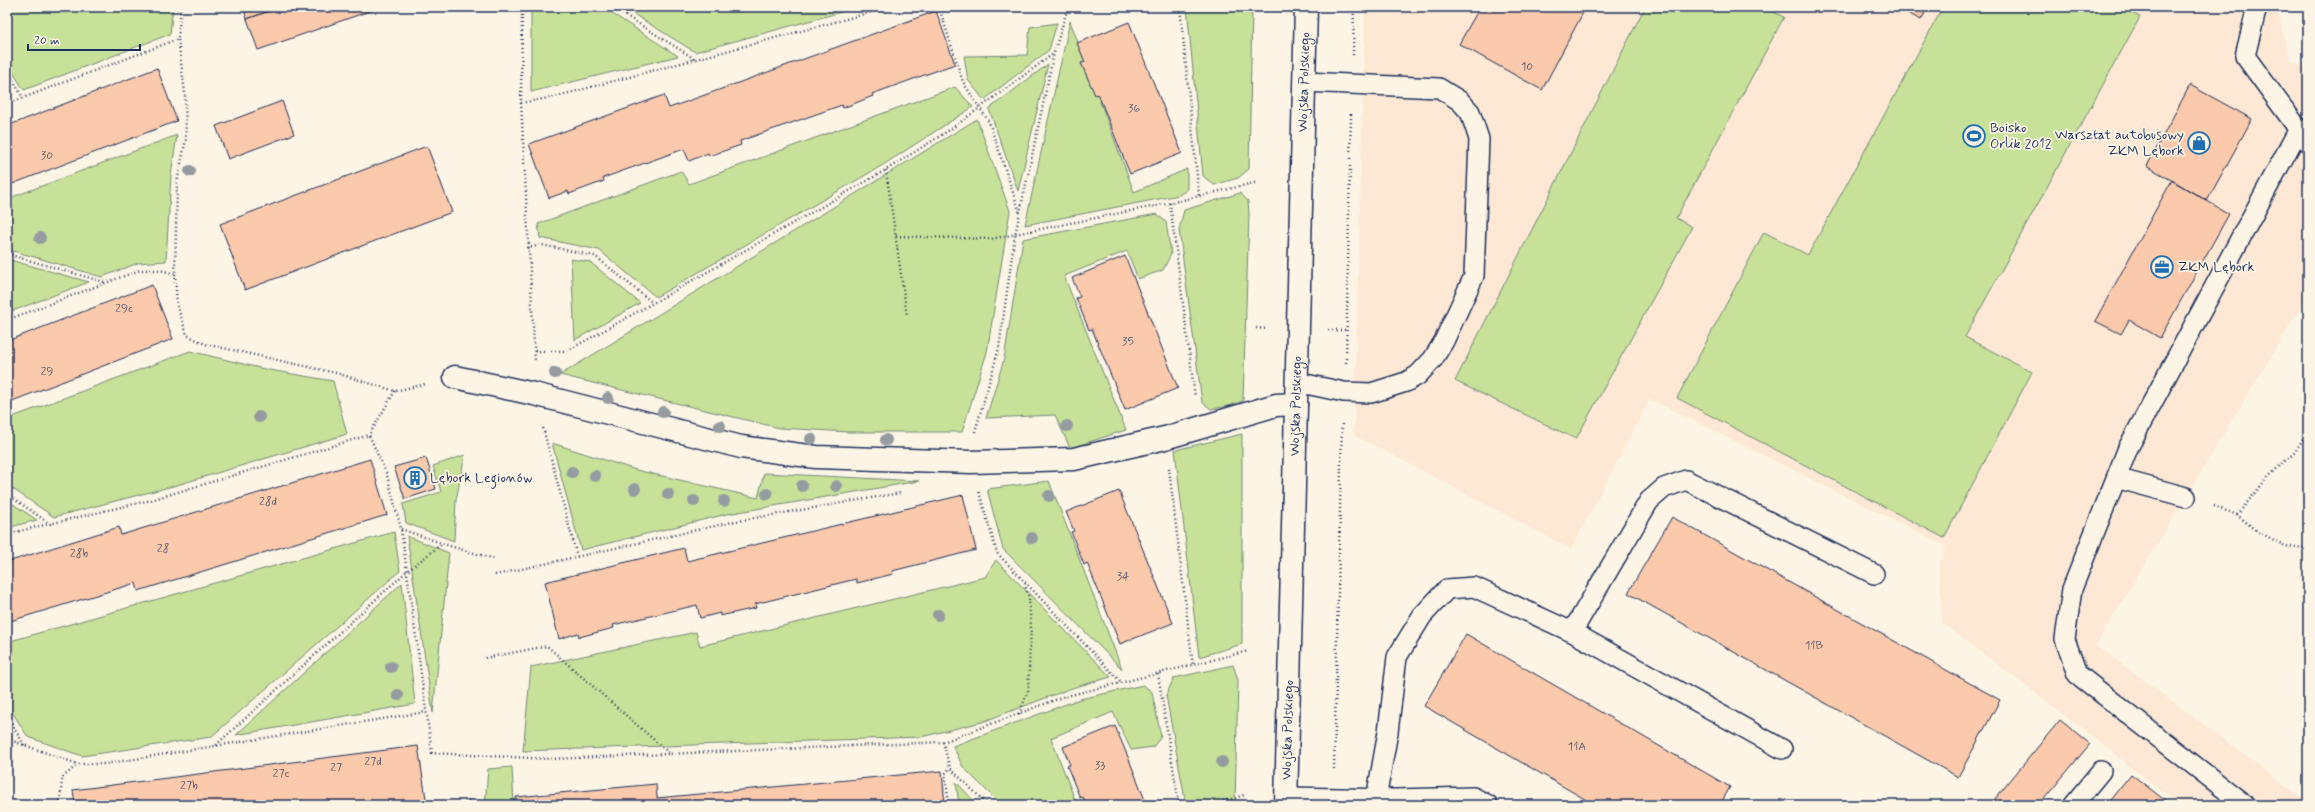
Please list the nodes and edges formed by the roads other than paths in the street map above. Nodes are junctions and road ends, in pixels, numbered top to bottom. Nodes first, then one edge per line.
1 (1306, 7) edge
2 (2257, 7) edge
3 (1304, 82) junction
4 (2303, 136) edge
5 (455, 377) dead end
6 (1296, 382) junction
7 (1296, 404) junction
8 (2116, 478) junction
9 (2186, 497) road end
10 (1874, 574) dead end
11 (1572, 632) junction
12 (1782, 750) dead end
13 (2101, 772) dead end
14 (1376, 799) junction
15 (1286, 801) edge
16 (1396, 802) edge
17 (1488, 805) edge
18 (2074, 805) edge
19 (2245, 805) edge

1 - 3 street, Wojska Polskiego
2 - 4 lane
3 - 6 street, Wojska Polskiego
3 - 6 lane
4 - 8 lane
5 - 7 street
6 - 7 street, Wojska Polskiego
7 - 15 street, Wojska Polskiego
8 - 9 lane
8 - 19 lane
10 - 11 lane
11 - 12 lane
11 - 14 lane
13 - 18 lane
14 - 15 lane
14 - 16 lane
16 - 17 lane

